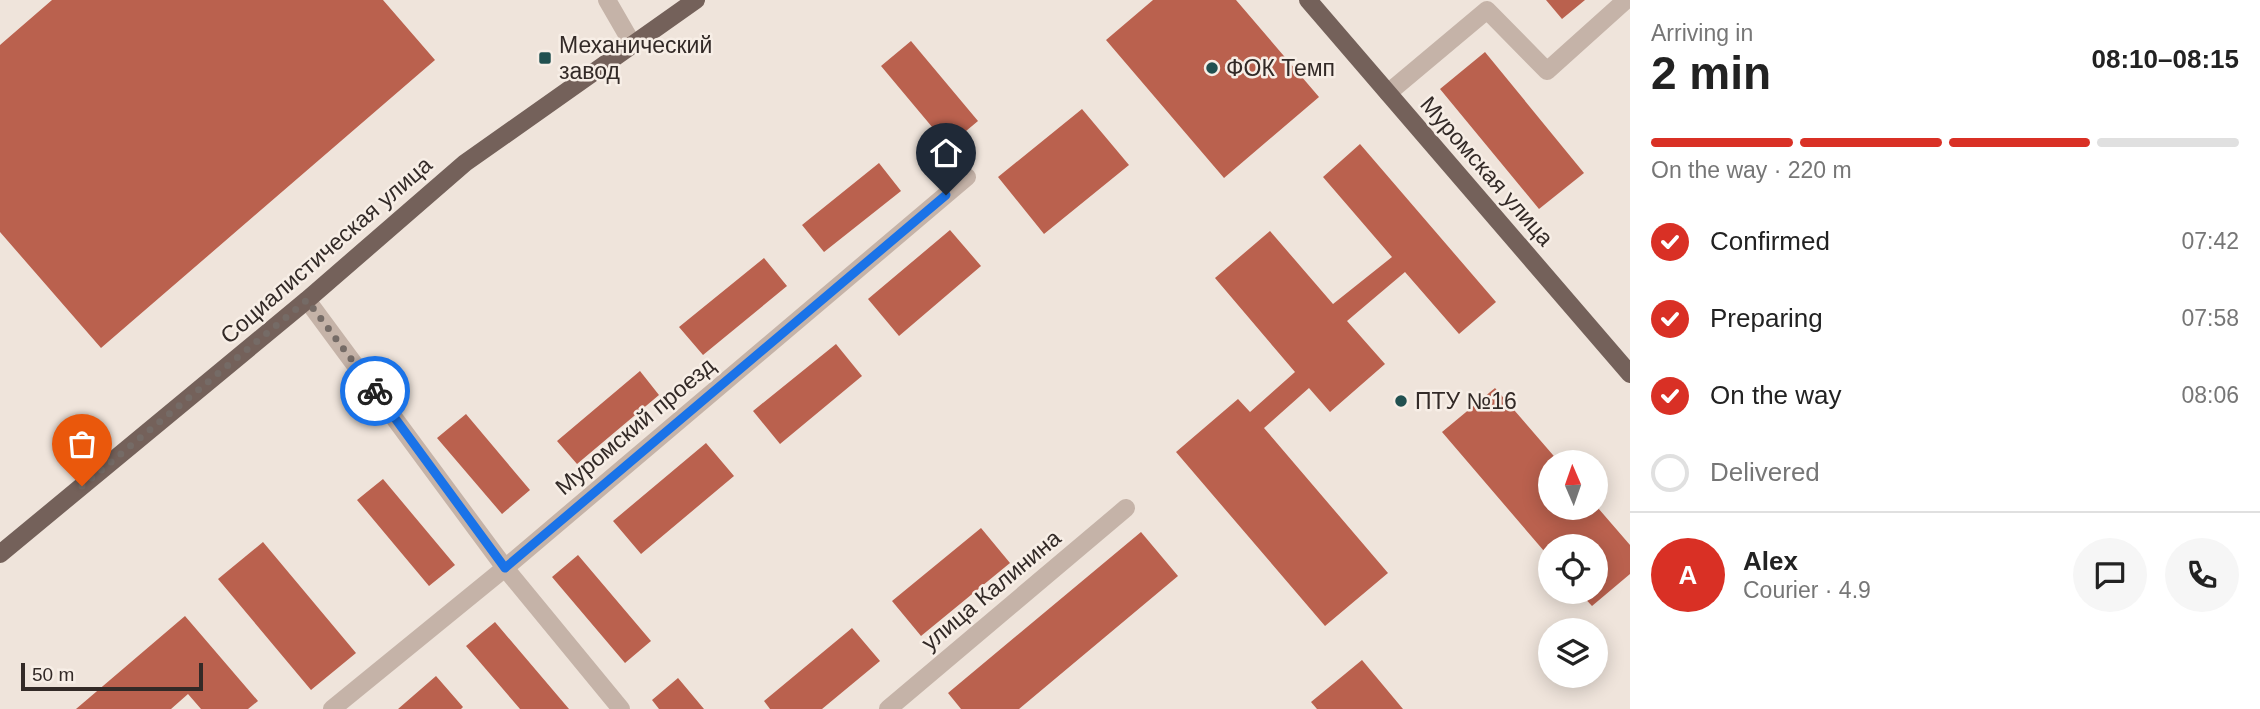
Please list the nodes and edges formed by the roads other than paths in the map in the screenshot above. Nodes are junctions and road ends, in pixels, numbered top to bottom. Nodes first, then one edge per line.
1 (607, 0) edge
2 (696, 0) edge
3 (1308, 0) edge
4 (1626, 0) edge
5 (633, 45) junction
6 (1388, 93) junction
7 (967, 177) dead end
8 (307, 300) junction
9 (1630, 374) edge
10 (1126, 508) dead end
11 (0, 554) edge
12 (505, 568) junction
13 (332, 709) edge
14 (621, 709) edge
15 (888, 709) edge

1 - 5 street
2 - 5 main road, Социалистическая улица
3 - 6 main road, Муромская улица
4 - 6 street
5 - 8 main road, Социалистическая улица
6 - 9 main road, Муромская улица
7 - 12 street, Муромский проезд
8 - 11 main road, Социалистическая улица
8 - 12 street
10 - 15 street, улица Калинина
12 - 13 street, Муромский проезд
12 - 14 street

